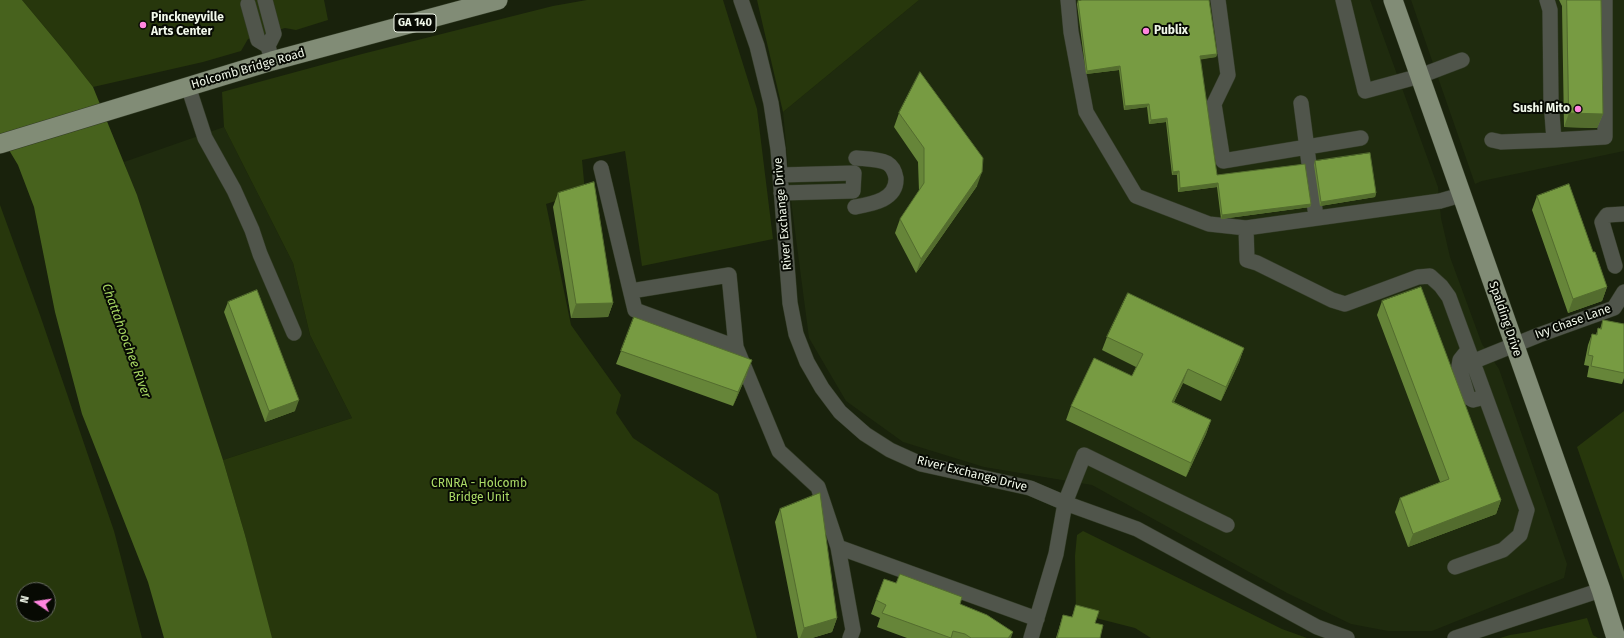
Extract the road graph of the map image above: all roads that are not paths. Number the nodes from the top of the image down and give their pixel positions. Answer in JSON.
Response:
{"nodes":[{"id":1,"x":265,"y":0,"type":"edge"},
{"id":2,"x":498,"y":0,"type":"edge"},
{"id":3,"x":741,"y":0,"type":"edge"},
{"id":4,"x":1068,"y":0,"type":"edge"},
{"id":5,"x":1218,"y":0,"type":"edge"},
{"id":6,"x":1343,"y":0,"type":"edge"},
{"id":7,"x":1393,"y":0,"type":"edge"},
{"id":8,"x":1547,"y":0,"type":"edge"},
{"id":9,"x":1605,"y":0,"type":"edge"},
{"id":10,"x":248,"y":4,"type":"dead end"},
{"id":11,"x":270,"y":53,"type":"junction"},
{"id":12,"x":1462,"y":60,"type":"dead end"},
{"id":13,"x":1420,"y":76,"type":"junction"},
{"id":14,"x":188,"y":86,"type":"junction"},
{"id":15,"x":1301,"y":103,"type":"dead end"},
{"id":16,"x":1362,"y":138,"type":"dead end"},
{"id":17,"x":1492,"y":140,"type":"dead end"},
{"id":18,"x":1554,"y":140,"type":"junction"},
{"id":19,"x":0,"y":144,"type":"edge"},
{"id":20,"x":1306,"y":147,"type":"junction"},
{"id":21,"x":856,"y":158,"type":"dead end"},
{"id":22,"x":601,"y":168,"type":"dead end"},
{"id":23,"x":780,"y":175,"type":"junction"},
{"id":24,"x":782,"y":193,"type":"junction"},
{"id":25,"x":1461,"y":195,"type":"junction"},
{"id":26,"x":855,"y":207,"type":"dead end"},
{"id":27,"x":1624,"y":214,"type":"edge"},
{"id":28,"x":1316,"y":217,"type":"junction"},
{"id":29,"x":1246,"y":228,"type":"junction"},
{"id":30,"x":1615,"y":266,"type":"dead end"},
{"id":31,"x":630,"y":291,"type":"junction"},
{"id":32,"x":1624,"y":292,"type":"edge"},
{"id":33,"x":294,"y":333,"type":"dead end"},
{"id":34,"x":1514,"y":345,"type":"junction"},
{"id":35,"x":736,"y":347,"type":"junction"},
{"id":36,"x":1470,"y":356,"type":"junction"},
{"id":37,"x":1065,"y":503,"type":"junction"},
{"id":38,"x":1227,"y":525,"type":"dead end"},
{"id":39,"x":838,"y":547,"type":"junction"},
{"id":40,"x":1455,"y":567,"type":"dead end"},
{"id":41,"x":1601,"y":590,"type":"junction"},
{"id":42,"x":1037,"y":619,"type":"junction"},
{"id":43,"x":850,"y":638,"type":"edge"},
{"id":44,"x":1031,"y":638,"type":"edge"},
{"id":45,"x":1347,"y":638,"type":"edge"},
{"id":46,"x":1455,"y":638,"type":"edge"},
{"id":47,"x":1616,"y":638,"type":"edge"}],
"edges":[{"from":1,"to":11,"type":"street"},
{"from":2,"to":11,"type":"main road","name":"Holcomb Bridge Road","number":"GA 140"},
{"from":3,"to":23,"type":"street","name":"River Exchange Drive"},
{"from":4,"to":29,"type":"street"},
{"from":5,"to":20,"type":"street"},
{"from":6,"to":13,"type":"street"},
{"from":7,"to":13,"type":"main road","name":"Spalding Drive"},
{"from":8,"to":18,"type":"street"},
{"from":9,"to":18,"type":"street"},
{"from":10,"to":11,"type":"street"},
{"from":11,"to":14,"type":"main road","name":"Holcomb Bridge Road","number":"GA 140"},
{"from":12,"to":13,"type":"street"},
{"from":13,"to":25,"type":"main road","name":"Spalding Drive"},
{"from":14,"to":19,"type":"main road","name":"Holcomb Bridge Road","number":"GA 140"},
{"from":14,"to":33,"type":"street"},
{"from":15,"to":20,"type":"street"},
{"from":16,"to":20,"type":"street"},
{"from":17,"to":18,"type":"street"},
{"from":20,"to":28,"type":"street"},
{"from":21,"to":26,"type":"street"},
{"from":22,"to":31,"type":"street"},
{"from":23,"to":24,"type":"street","name":"River Exchange Drive"},
{"from":23,"to":24,"type":"street"},
{"from":24,"to":37,"type":"street","name":"River Exchange Drive"},
{"from":25,"to":28,"type":"street"},
{"from":25,"to":34,"type":"main road","name":"Spalding Drive"},
{"from":27,"to":30,"type":"street"},
{"from":28,"to":29,"type":"street"},
{"from":29,"to":36,"type":"street"},
{"from":31,"to":35,"type":"street"},
{"from":31,"to":35,"type":"street"},
{"from":32,"to":34,"type":"street","name":"Ivy Chase Lane"},
{"from":34,"to":36,"type":"street","name":"Ivy Chase Lane"},
{"from":34,"to":41,"type":"main road","name":"Spalding Drive"},
{"from":35,"to":39,"type":"street"},
{"from":36,"to":40,"type":"street"},
{"from":37,"to":38,"type":"street"},
{"from":37,"to":42,"type":"street"},
{"from":37,"to":45,"type":"street","name":"River Exchange Drive"},
{"from":39,"to":42,"type":"street"},
{"from":39,"to":43,"type":"street"},
{"from":41,"to":46,"type":"street"},
{"from":41,"to":47,"type":"main road","name":"Spalding Drive"},
{"from":42,"to":44,"type":"street"}]}
